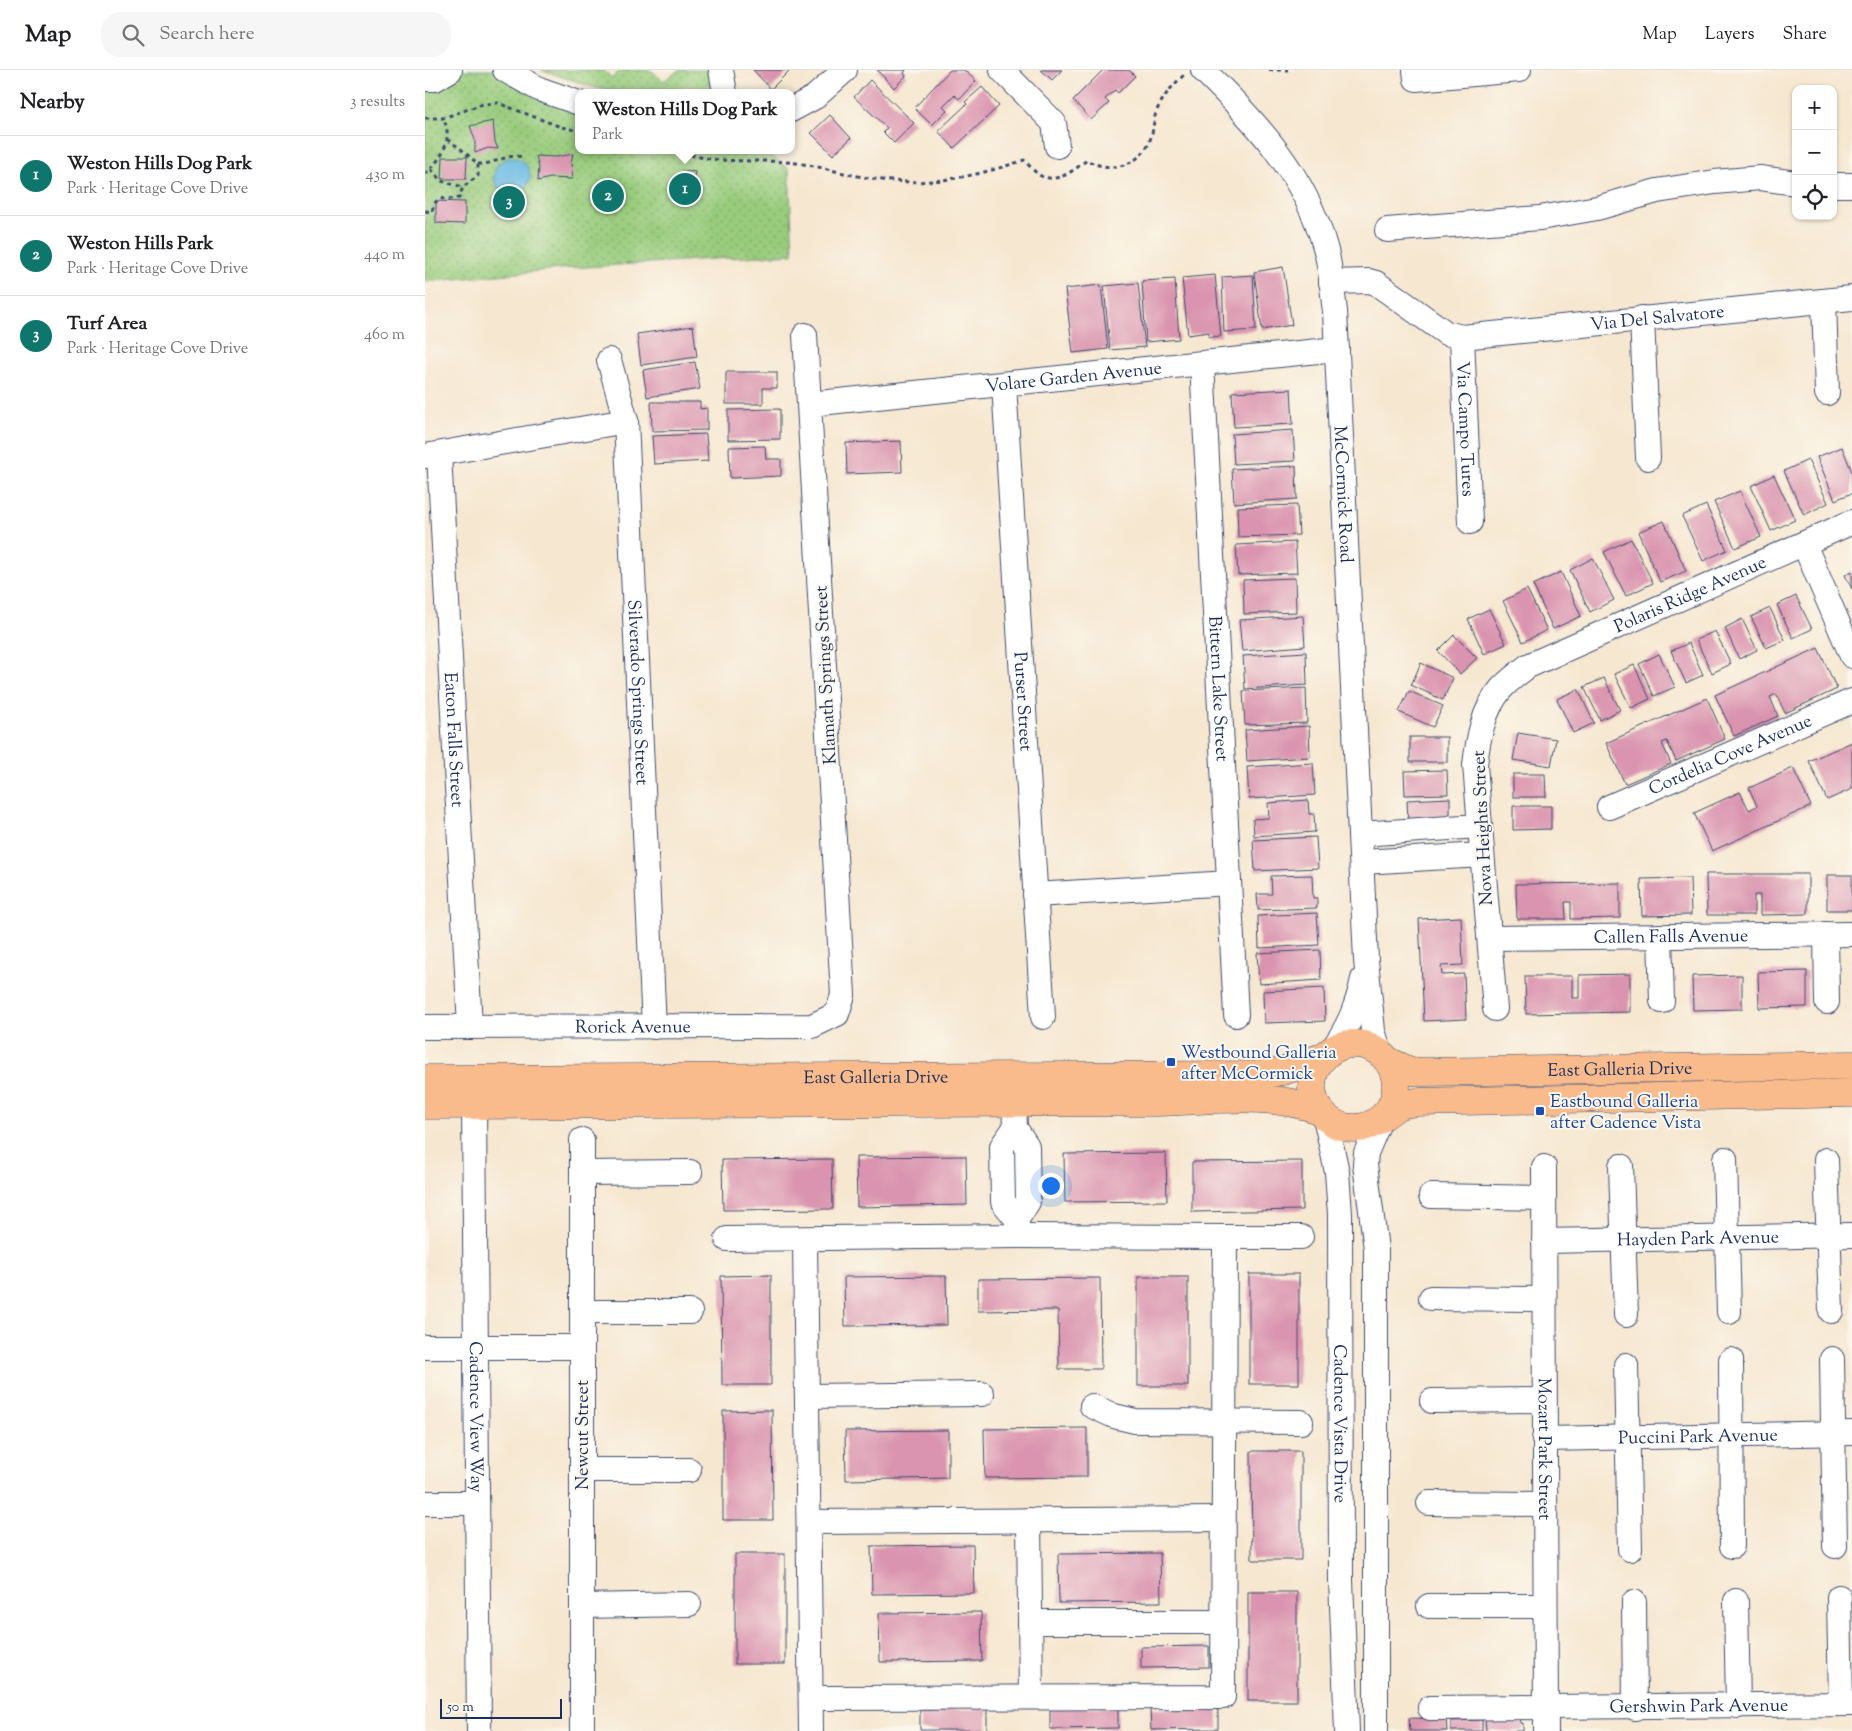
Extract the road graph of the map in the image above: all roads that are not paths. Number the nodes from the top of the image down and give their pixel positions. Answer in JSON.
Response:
{"nodes":[{"id":1,"x":450,"y":70,"type":"edge"},
{"id":2,"x":505,"y":70,"type":"edge"},
{"id":3,"x":721,"y":70,"type":"edge"},
{"id":4,"x":845,"y":70,"type":"edge"},
{"id":5,"x":1002,"y":70,"type":"edge"},
{"id":6,"x":1203,"y":70,"type":"edge"},
{"id":7,"x":1519,"y":70,"type":"edge"},
{"id":8,"x":1415,"y":75,"type":"edge"},
{"id":9,"x":425,"y":79,"type":"edge"},
{"id":10,"x":724,"y":89,"type":"edge"},
{"id":11,"x":575,"y":102,"type":"edge"},
{"id":12,"x":795,"y":108,"type":"edge"},
{"id":13,"x":1057,"y":146,"type":"dead end"},
{"id":14,"x":1792,"y":182,"type":"edge"},
{"id":15,"x":1852,"y":185,"type":"edge"},
{"id":16,"x":1837,"y":186,"type":"edge"},
{"id":17,"x":1387,"y":230,"type":"dead end"},
{"id":18,"x":1331,"y":282,"type":"junction"},
{"id":19,"x":1852,"y":298,"type":"edge"},
{"id":20,"x":1824,"y":301,"type":"junction"},
{"id":21,"x":1642,"y":318,"type":"junction"},
{"id":22,"x":805,"y":335,"type":"dead end"},
{"id":23,"x":1462,"y":336,"type":"junction"},
{"id":24,"x":1337,"y":349,"type":"junction"},
{"id":25,"x":609,"y":360,"type":"dead end"},
{"id":26,"x":1202,"y":363,"type":"junction"},
{"id":27,"x":1004,"y":384,"type":"junction"},
{"id":28,"x":1827,"y":393,"type":"dead end"},
{"id":29,"x":810,"y":404,"type":"junction"},
{"id":30,"x":625,"y":421,"type":"junction"},
{"id":31,"x":432,"y":455,"type":"edge"},
{"id":32,"x":1648,"y":458,"type":"dead end"},
{"id":33,"x":1470,"y":522,"type":"dead end"},
{"id":34,"x":1852,"y":522,"type":"edge"},
{"id":35,"x":1804,"y":544,"type":"junction"},
{"id":36,"x":1852,"y":656,"type":"edge"},
{"id":37,"x":1528,"y":666,"type":"joint"},
{"id":38,"x":1852,"y":701,"type":"edge"},
{"id":39,"x":1609,"y":807,"type":"dead end"},
{"id":40,"x":1479,"y":826,"type":"junction"},
{"id":41,"x":1430,"y":830,"type":"junction"},
{"id":42,"x":1360,"y":834,"type":"junction"},
{"id":43,"x":1482,"y":854,"type":"junction"},
{"id":44,"x":1432,"y":858,"type":"junction"},
{"id":45,"x":1362,"y":862,"type":"junction"},
{"id":46,"x":1229,"y":883,"type":"junction"},
{"id":47,"x":1035,"y":895,"type":"junction"},
{"id":48,"x":1826,"y":934,"type":"junction"},
{"id":49,"x":1852,"y":934,"type":"edge"},
{"id":50,"x":1660,"y":936,"type":"junction"},
{"id":51,"x":1490,"y":938,"type":"junction"},
{"id":52,"x":1367,"y":960,"type":"junction"},
{"id":53,"x":1662,"y":1001,"type":"dead end"},
{"id":54,"x":1827,"y":1002,"type":"dead end"},
{"id":55,"x":1495,"y":1009,"type":"dead end"},
{"id":56,"x":837,"y":1014,"type":"joint"},
{"id":57,"x":1236,"y":1015,"type":"dead end"},
{"id":58,"x":1043,"y":1017,"type":"dead end"},
{"id":59,"x":425,"y":1027,"type":"edge"},
{"id":60,"x":470,"y":1027,"type":"junction"},
{"id":61,"x":654,"y":1027,"type":"junction"},
{"id":62,"x":1327,"y":1054,"type":"junction"},
{"id":63,"x":1384,"y":1057,"type":"junction"},
{"id":64,"x":1852,"y":1065,"type":"edge"},
{"id":65,"x":425,"y":1079,"type":"edge"},
{"id":66,"x":1852,"y":1093,"type":"edge"},
{"id":67,"x":473,"y":1105,"type":"junction"},
{"id":68,"x":425,"y":1106,"type":"edge"},
{"id":69,"x":1322,"y":1113,"type":"junction"},
{"id":70,"x":1015,"y":1115,"type":"junction"},
{"id":71,"x":1383,"y":1117,"type":"junction"},
{"id":72,"x":582,"y":1140,"type":"dead end"},
{"id":73,"x":1725,"y":1159,"type":"dead end"},
{"id":74,"x":1826,"y":1160,"type":"dead end"},
{"id":75,"x":1621,"y":1166,"type":"dead end"},
{"id":76,"x":1544,"y":1168,"type":"dead end"},
{"id":77,"x":689,"y":1172,"type":"dead end"},
{"id":78,"x":582,"y":1173,"type":"junction"},
{"id":79,"x":1431,"y":1196,"type":"dead end"},
{"id":80,"x":1544,"y":1198,"type":"junction"},
{"id":81,"x":1017,"y":1228,"type":"junction"},
{"id":82,"x":1841,"y":1235,"type":"edge"},
{"id":83,"x":1225,"y":1237,"type":"junction"},
{"id":84,"x":1301,"y":1237,"type":"dead end"},
{"id":85,"x":1727,"y":1237,"type":"junction"},
{"id":86,"x":727,"y":1239,"type":"dead end"},
{"id":87,"x":805,"y":1239,"type":"junction"},
{"id":88,"x":1624,"y":1239,"type":"junction"},
{"id":89,"x":1544,"y":1241,"type":"junction"},
{"id":90,"x":1431,"y":1298,"type":"dead end"},
{"id":91,"x":1544,"y":1299,"type":"junction"},
{"id":92,"x":1831,"y":1310,"type":"dead end"},
{"id":93,"x":582,"y":1312,"type":"junction"},
{"id":94,"x":689,"y":1312,"type":"dead end"},
{"id":95,"x":1729,"y":1312,"type":"dead end"},
{"id":96,"x":1626,"y":1315,"type":"dead end"},
{"id":97,"x":425,"y":1347,"type":"edge"},
{"id":98,"x":476,"y":1347,"type":"junction"},
{"id":99,"x":582,"y":1347,"type":"junction"},
{"id":100,"x":1832,"y":1359,"type":"dead end"},
{"id":101,"x":1731,"y":1360,"type":"dead end"},
{"id":102,"x":1626,"y":1365,"type":"dead end"},
{"id":103,"x":983,"y":1394,"type":"dead end"},
{"id":104,"x":808,"y":1396,"type":"junction"},
{"id":105,"x":1543,"y":1400,"type":"junction"},
{"id":106,"x":1432,"y":1401,"type":"dead end"},
{"id":107,"x":1092,"y":1406,"type":"dead end"},
{"id":108,"x":1223,"y":1422,"type":"junction"},
{"id":109,"x":1301,"y":1422,"type":"dead end"},
{"id":110,"x":1843,"y":1434,"type":"edge"},
{"id":111,"x":1732,"y":1436,"type":"junction"},
{"id":112,"x":1627,"y":1438,"type":"junction"},
{"id":113,"x":1543,"y":1439,"type":"junction"},
{"id":114,"x":582,"y":1470,"type":"junction"},
{"id":115,"x":689,"y":1470,"type":"dead end"},
{"id":116,"x":425,"y":1503,"type":"edge"},
{"id":117,"x":477,"y":1503,"type":"junction"},
{"id":118,"x":1429,"y":1503,"type":"dead end"},
{"id":119,"x":1544,"y":1504,"type":"junction"},
{"id":120,"x":1222,"y":1519,"type":"junction"},
{"id":121,"x":1029,"y":1520,"type":"junction"},
{"id":122,"x":809,"y":1522,"type":"junction"},
{"id":123,"x":1732,"y":1546,"type":"dead end"},
{"id":124,"x":1835,"y":1546,"type":"dead end"},
{"id":125,"x":1629,"y":1549,"type":"dead end"},
{"id":126,"x":1839,"y":1597,"type":"dead end"},
{"id":127,"x":1736,"y":1601,"type":"dead end"},
{"id":128,"x":1633,"y":1602,"type":"dead end"},
{"id":129,"x":689,"y":1604,"type":"dead end"},
{"id":130,"x":582,"y":1606,"type":"junction"},
{"id":131,"x":1429,"y":1606,"type":"dead end"},
{"id":132,"x":1545,"y":1606,"type":"junction"},
{"id":133,"x":1030,"y":1622,"type":"junction"},
{"id":134,"x":1223,"y":1622,"type":"junction"},
{"id":135,"x":1031,"y":1697,"type":"junction"},
{"id":136,"x":811,"y":1698,"type":"junction"},
{"id":137,"x":1847,"y":1704,"type":"edge"},
{"id":138,"x":1737,"y":1706,"type":"junction"},
{"id":139,"x":1430,"y":1708,"type":"dead end"},
{"id":140,"x":1635,"y":1708,"type":"junction"},
{"id":141,"x":1546,"y":1720,"type":"edge"},
{"id":142,"x":479,"y":1731,"type":"edge"},
{"id":143,"x":582,"y":1731,"type":"edge"},
{"id":144,"x":811,"y":1731,"type":"edge"},
{"id":145,"x":1347,"y":1731,"type":"edge"},
{"id":146,"x":1376,"y":1731,"type":"edge"}],
"edges":[{"from":1,"to":9,"type":"street"},
{"from":2,"to":11,"type":"street"},
{"from":3,"to":10,"type":"street"},
{"from":4,"to":12,"type":"street"},
{"from":5,"to":13,"type":"street"},
{"from":6,"to":18,"type":"street","name":"McCormick Road"},
{"from":7,"to":8,"type":"street"},
{"from":14,"to":17,"type":"street"},
{"from":15,"to":16,"type":"street"},
{"from":18,"to":23,"type":"street"},
{"from":18,"to":24,"type":"street","name":"McCormick Road"},
{"from":19,"to":20,"type":"street","name":"Via Del Salvatore"},
{"from":20,"to":21,"type":"street","name":"Via Del Salvatore"},
{"from":20,"to":28,"type":"street"},
{"from":21,"to":23,"type":"street","name":"Via Del Salvatore"},
{"from":21,"to":32,"type":"street"},
{"from":22,"to":29,"type":"street","name":"Klamath Springs Street"},
{"from":23,"to":33,"type":"street","name":"Via Campo Tures"},
{"from":24,"to":26,"type":"street","name":"Volare Garden Avenue"},
{"from":24,"to":42,"type":"street","name":"McCormick Road"},
{"from":25,"to":30,"type":"street","name":"Silverado Springs Street"},
{"from":26,"to":27,"type":"street","name":"Volare Garden Avenue"},
{"from":26,"to":46,"type":"street","name":"Bittern Lake Street"},
{"from":27,"to":29,"type":"street","name":"Volare Garden Avenue"},
{"from":27,"to":47,"type":"street","name":"Purser Street"},
{"from":29,"to":56,"type":"street","name":"Klamath Springs Street"},
{"from":30,"to":31,"type":"street"},
{"from":30,"to":61,"type":"street","name":"Silverado Springs Street"},
{"from":31,"to":60,"type":"street","name":"Eaton Falls Street"},
{"from":34,"to":35,"type":"street","name":"Polaris Ridge Avenue"},
{"from":35,"to":36,"type":"street"},
{"from":35,"to":37,"type":"street","name":"Polaris Ridge Avenue"},
{"from":37,"to":40,"type":"street","name":"Nova Heights Street"},
{"from":38,"to":39,"type":"street","name":"Cordelia Cove Avenue"},
{"from":40,"to":41,"type":"street"},
{"from":40,"to":43,"type":"street","name":"Nova Heights Street"},
{"from":41,"to":42,"type":"street"},
{"from":41,"to":44,"type":"street"},
{"from":42,"to":45,"type":"street","name":"McCormick Road"},
{"from":43,"to":44,"type":"street"},
{"from":43,"to":51,"type":"street","name":"Nova Heights Street"},
{"from":44,"to":45,"type":"street"},
{"from":45,"to":52,"type":"street","name":"McCormick Road"},
{"from":46,"to":47,"type":"street"},
{"from":46,"to":57,"type":"street","name":"Bittern Lake Street"},
{"from":47,"to":58,"type":"street","name":"Purser Street"},
{"from":48,"to":49,"type":"street","name":"Callen Falls Avenue"},
{"from":48,"to":50,"type":"street","name":"Callen Falls Avenue"},
{"from":48,"to":54,"type":"street"},
{"from":50,"to":51,"type":"street","name":"Callen Falls Avenue"},
{"from":50,"to":53,"type":"street"},
{"from":51,"to":55,"type":"street","name":"Nova Heights Street"},
{"from":52,"to":62,"type":"street","name":"McCormick Road"},
{"from":52,"to":63,"type":"street","name":"McCormick Road"},
{"from":56,"to":61,"type":"street","name":"Rorick Avenue"},
{"from":59,"to":60,"type":"street","name":"Rorick Avenue"},
{"from":60,"to":61,"type":"street","name":"Rorick Avenue"},
{"from":62,"to":63,"type":"main road"},
{"from":62,"to":65,"type":"main road","name":"East Galleria Drive"},
{"from":62,"to":69,"type":"main road"},
{"from":63,"to":64,"type":"main road","name":"East Galleria Drive"},
{"from":63,"to":71,"type":"main road"},
{"from":66,"to":71,"type":"main road","name":"East Galleria Drive"},
{"from":67,"to":68,"type":"main road","name":"East Galleria Drive"},
{"from":67,"to":70,"type":"main road","name":"East Galleria Drive"},
{"from":67,"to":98,"type":"street","name":"Cadence View Way"},
{"from":69,"to":70,"type":"main road","name":"East Galleria Drive"},
{"from":69,"to":71,"type":"main road"},
{"from":69,"to":145,"type":"street","name":"Cadence Vista Drive"},
{"from":70,"to":81,"type":"street"},
{"from":71,"to":146,"type":"street","name":"Cadence Vista Drive"},
{"from":72,"to":78,"type":"street","name":"Newcut Street"},
{"from":73,"to":85,"type":"street"},
{"from":74,"to":82,"type":"street"},
{"from":75,"to":88,"type":"street"},
{"from":76,"to":80,"type":"street","name":"Mozart Park Street"},
{"from":77,"to":78,"type":"street"},
{"from":78,"to":93,"type":"street","name":"Newcut Street"},
{"from":79,"to":80,"type":"street"},
{"from":80,"to":89,"type":"street","name":"Mozart Park Street"},
{"from":81,"to":83,"type":"street"},
{"from":81,"to":87,"type":"street"},
{"from":82,"to":85,"type":"street","name":"Hayden Park Avenue"},
{"from":82,"to":92,"type":"street"},
{"from":83,"to":84,"type":"street"},
{"from":83,"to":108,"type":"street"},
{"from":85,"to":88,"type":"street","name":"Hayden Park Avenue"},
{"from":85,"to":95,"type":"street"},
{"from":86,"to":87,"type":"street"},
{"from":87,"to":104,"type":"street"},
{"from":88,"to":89,"type":"street","name":"Hayden Park Avenue"},
{"from":88,"to":96,"type":"street"},
{"from":89,"to":91,"type":"street","name":"Mozart Park Street"},
{"from":90,"to":91,"type":"street"},
{"from":91,"to":105,"type":"street","name":"Mozart Park Street"},
{"from":93,"to":94,"type":"street"},
{"from":93,"to":99,"type":"street","name":"Newcut Street"},
{"from":97,"to":98,"type":"street"},
{"from":98,"to":99,"type":"street"},
{"from":98,"to":117,"type":"street","name":"Cadence View Way"},
{"from":99,"to":114,"type":"street","name":"Newcut Street"},
{"from":100,"to":110,"type":"street"},
{"from":101,"to":111,"type":"street"},
{"from":102,"to":112,"type":"street"},
{"from":103,"to":104,"type":"street"},
{"from":104,"to":122,"type":"street"},
{"from":105,"to":106,"type":"street"},
{"from":105,"to":113,"type":"street","name":"Mozart Park Street"},
{"from":107,"to":108,"type":"street"},
{"from":108,"to":109,"type":"street"},
{"from":108,"to":120,"type":"street"},
{"from":110,"to":111,"type":"street","name":"Puccini Park Avenue"},
{"from":110,"to":124,"type":"street"},
{"from":111,"to":112,"type":"street","name":"Puccini Park Avenue"},
{"from":111,"to":123,"type":"street"},
{"from":112,"to":113,"type":"street","name":"Puccini Park Avenue"},
{"from":112,"to":125,"type":"street"},
{"from":113,"to":119,"type":"street","name":"Mozart Park Street"},
{"from":114,"to":115,"type":"street"},
{"from":114,"to":130,"type":"street","name":"Newcut Street"},
{"from":116,"to":117,"type":"street"},
{"from":117,"to":142,"type":"street","name":"Cadence View Way"},
{"from":118,"to":119,"type":"street"},
{"from":119,"to":132,"type":"street","name":"Mozart Park Street"},
{"from":120,"to":121,"type":"street"},
{"from":120,"to":134,"type":"street"},
{"from":121,"to":122,"type":"street"},
{"from":121,"to":133,"type":"street"},
{"from":122,"to":136,"type":"street"},
{"from":126,"to":137,"type":"street"},
{"from":127,"to":138,"type":"street"},
{"from":128,"to":140,"type":"street"},
{"from":129,"to":130,"type":"street"},
{"from":130,"to":143,"type":"street","name":"Newcut Street"},
{"from":131,"to":132,"type":"street"},
{"from":132,"to":141,"type":"street","name":"Mozart Park Street"},
{"from":133,"to":134,"type":"street"},
{"from":133,"to":135,"type":"street"},
{"from":134,"to":135,"type":"street"},
{"from":135,"to":136,"type":"street"},
{"from":136,"to":144,"type":"street"},
{"from":137,"to":138,"type":"street","name":"Gershwin Park Avenue"},
{"from":138,"to":140,"type":"street","name":"Gershwin Park Avenue"},
{"from":139,"to":141,"type":"street","name":"Gershwin Park Avenue"},
{"from":140,"to":141,"type":"street","name":"Gershwin Park Avenue"}]}
